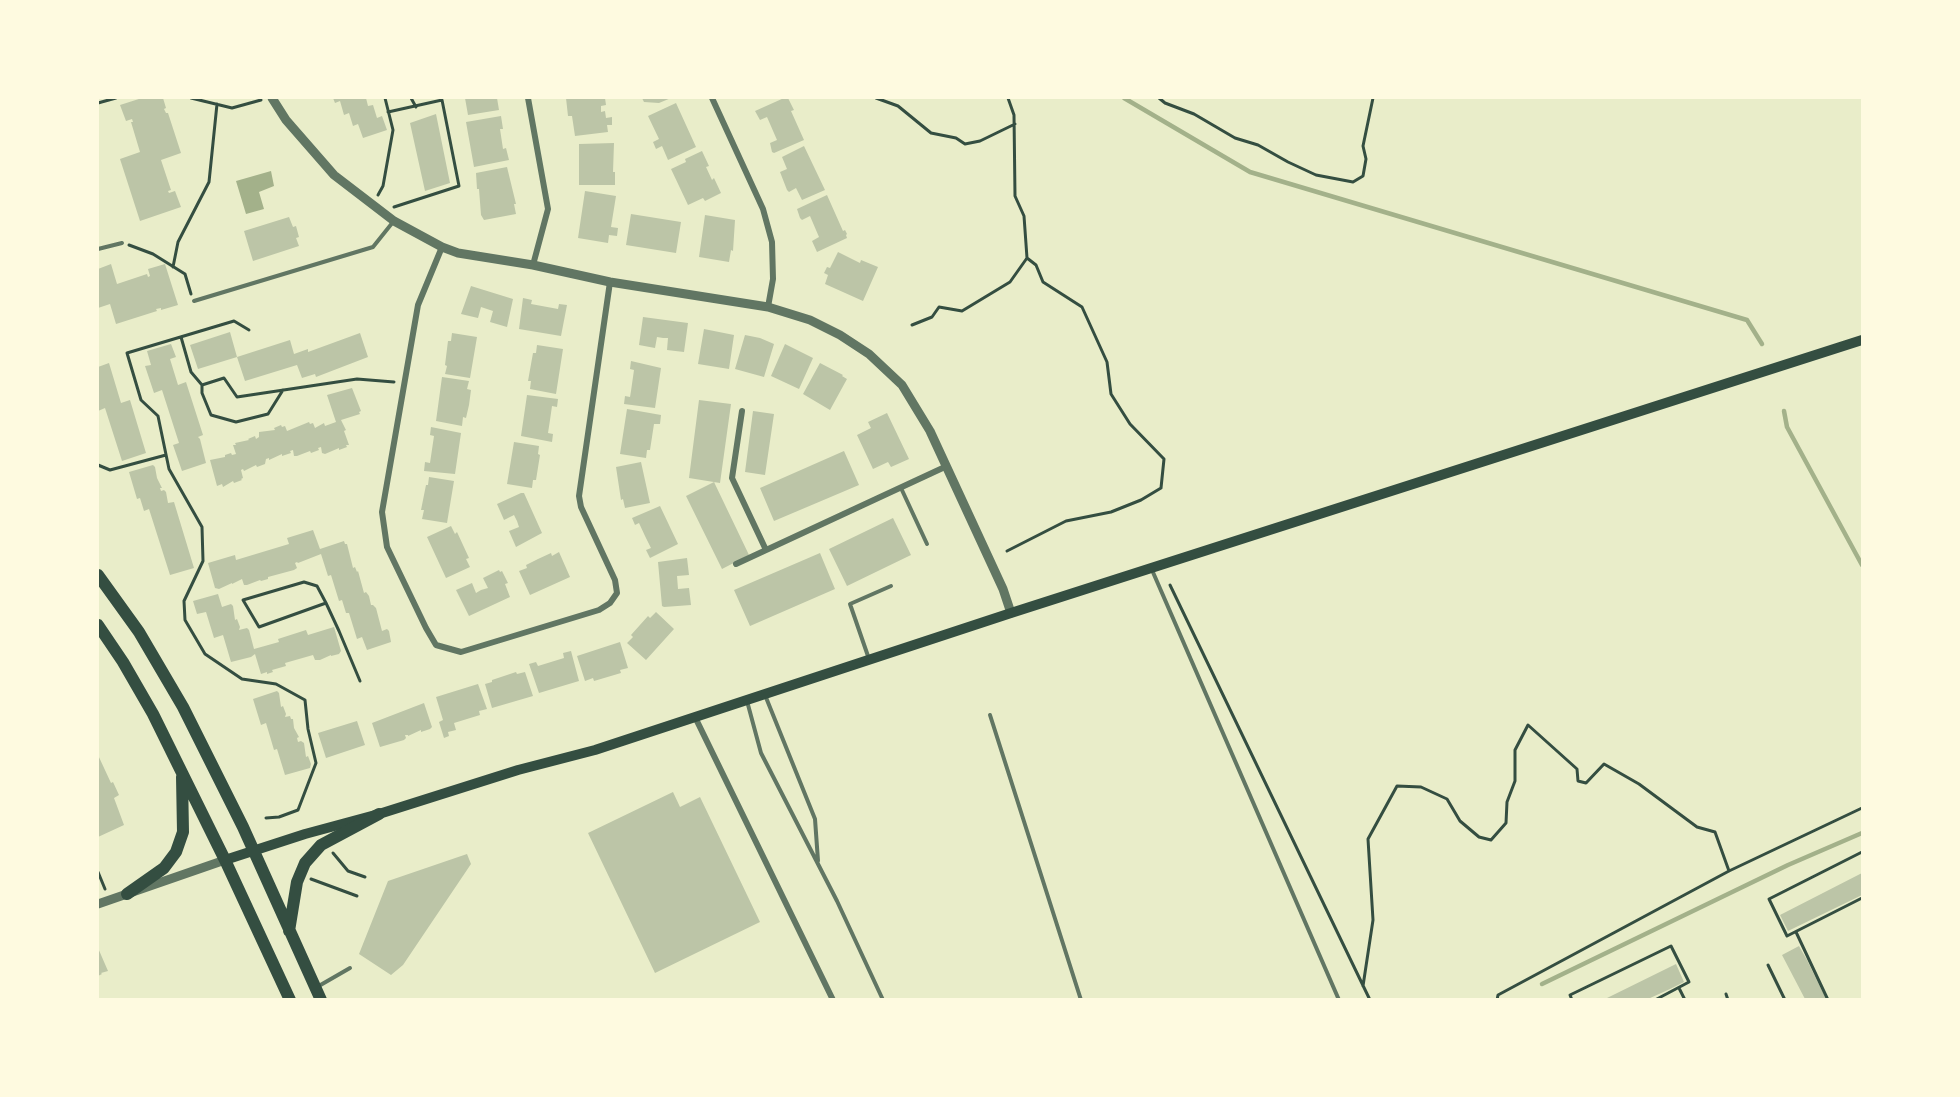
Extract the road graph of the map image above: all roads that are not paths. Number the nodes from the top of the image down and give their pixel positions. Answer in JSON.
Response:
{"nodes":[{"id":1,"x":272,"y":98,"type":"edge"},
{"id":2,"x":528,"y":98,"type":"edge"},
{"id":3,"x":712,"y":98,"type":"edge"},
{"id":4,"x":394,"y":221,"type":"junction"},
{"id":5,"x":122,"y":243,"type":"road end"},
{"id":6,"x":442,"y":247,"type":"junction"},
{"id":7,"x":98,"y":249,"type":"edge"},
{"id":8,"x":533,"y":265,"type":"junction"},
{"id":9,"x":610,"y":282,"type":"junction"},
{"id":10,"x":194,"y":301,"type":"road end"},
{"id":11,"x":768,"y":306,"type":"junction"},
{"id":12,"x":1863,"y":340,"type":"edge"},
{"id":13,"x":742,"y":411,"type":"dead end"},
{"id":14,"x":947,"y":466,"type":"junction"},
{"id":15,"x":901,"y":488,"type":"junction"},
{"id":16,"x":927,"y":544,"type":"dead end"},
{"id":17,"x":766,"y":550,"type":"junction"},
{"id":18,"x":736,"y":564,"type":"dead end"},
{"id":19,"x":1152,"y":569,"type":"junction"},
{"id":20,"x":98,"y":574,"type":"edge"},
{"id":21,"x":891,"y":586,"type":"dead end"},
{"id":22,"x":1011,"y":613,"type":"junction"},
{"id":23,"x":98,"y":626,"type":"edge"},
{"id":24,"x":869,"y":660,"type":"junction"},
{"id":25,"x":764,"y":694,"type":"junction"},
{"id":26,"x":747,"y":700,"type":"junction"},
{"id":27,"x":990,"y":715,"type":"dead end"},
{"id":28,"x":695,"y":717,"type":"junction"},
{"id":29,"x":181,"y":770,"type":"junction"},
{"id":30,"x":379,"y":814,"type":"junction"},
{"id":31,"x":253,"y":851,"type":"junction"},
{"id":32,"x":225,"y":860,"type":"junction"},
{"id":33,"x":819,"y":864,"type":"junction"},
{"id":34,"x":127,"y":894,"type":"junction"},
{"id":35,"x":98,"y":904,"type":"edge"},
{"id":36,"x":289,"y":932,"type":"junction"},
{"id":37,"x":350,"y":968,"type":"dead end"},
{"id":38,"x":319,"y":994,"type":"edge"},
{"id":39,"x":290,"y":999,"type":"edge"},
{"id":40,"x":832,"y":999,"type":"edge"},
{"id":41,"x":883,"y":999,"type":"edge"},
{"id":42,"x":1081,"y":999,"type":"edge"},
{"id":43,"x":1339,"y":999,"type":"edge"}],
"edges":[{"from":1,"to":4,"type":"street"},
{"from":2,"to":8,"type":"street"},
{"from":3,"to":11,"type":"street"},
{"from":4,"to":6,"type":"street"},
{"from":4,"to":10,"type":"lane"},
{"from":5,"to":7,"type":"lane"},
{"from":6,"to":8,"type":"street"},
{"from":6,"to":9,"type":"street"},
{"from":8,"to":9,"type":"street"},
{"from":9,"to":11,"type":"street"},
{"from":11,"to":14,"type":"street"},
{"from":12,"to":19,"type":"main road"},
{"from":13,"to":17,"type":"street"},
{"from":14,"to":15,"type":"street"},
{"from":14,"to":22,"type":"street"},
{"from":15,"to":16,"type":"lane"},
{"from":15,"to":17,"type":"street"},
{"from":17,"to":18,"type":"street"},
{"from":19,"to":22,"type":"main road"},
{"from":19,"to":43,"type":"lane"},
{"from":20,"to":31,"type":"main road"},
{"from":21,"to":24,"type":"lane"},
{"from":22,"to":24,"type":"main road"},
{"from":23,"to":29,"type":"main road"},
{"from":24,"to":25,"type":"main road"},
{"from":25,"to":26,"type":"main road"},
{"from":25,"to":33,"type":"lane"},
{"from":26,"to":28,"type":"main road"},
{"from":26,"to":33,"type":"lane"},
{"from":27,"to":42,"type":"lane"},
{"from":28,"to":30,"type":"main road"},
{"from":28,"to":40,"type":"street"},
{"from":29,"to":32,"type":"main road"},
{"from":29,"to":34,"type":"main road"},
{"from":30,"to":31,"type":"main road"},
{"from":30,"to":36,"type":"main road"},
{"from":31,"to":32,"type":"main road"},
{"from":31,"to":36,"type":"main road"},
{"from":32,"to":34,"type":"street"},
{"from":32,"to":39,"type":"main road"},
{"from":33,"to":41,"type":"lane"},
{"from":34,"to":35,"type":"street"},
{"from":36,"to":38,"type":"main road"},
{"from":37,"to":38,"type":"lane"}]}
